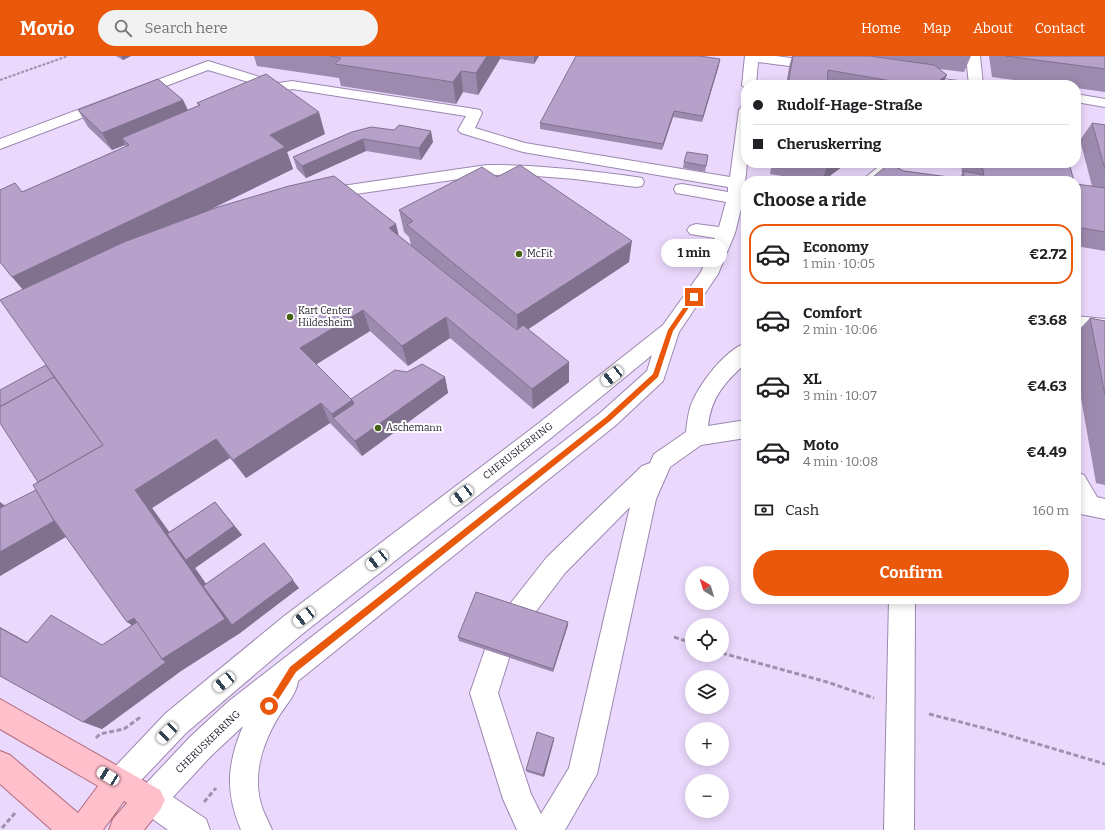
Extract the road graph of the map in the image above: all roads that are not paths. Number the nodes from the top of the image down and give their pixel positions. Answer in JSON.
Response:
{"nodes":[{"id":1,"x":752,"y":56,"type":"edge"},
{"id":2,"x":973,"y":56,"type":"edge"},
{"id":3,"x":836,"y":69,"type":"edge"},
{"id":4,"x":898,"y":77,"type":"edge"},
{"id":5,"x":750,"y":80,"type":"edge"},
{"id":6,"x":920,"y":80,"type":"edge"},
{"id":7,"x":975,"y":80,"type":"edge"},
{"id":8,"x":278,"y":87,"type":"junction"},
{"id":9,"x":1081,"y":99,"type":"edge"},
{"id":10,"x":241,"y":102,"type":"edge"},
{"id":11,"x":1105,"y":103,"type":"edge"},
{"id":12,"x":0,"y":144,"type":"edge"},
{"id":13,"x":741,"y":168,"type":"edge"},
{"id":14,"x":886,"y":168,"type":"edge"},
{"id":15,"x":876,"y":176,"type":"edge"},
{"id":16,"x":739,"y":194,"type":"edge"},
{"id":17,"x":309,"y":195,"type":"edge"},
{"id":18,"x":696,"y":230,"type":"dead end"},
{"id":19,"x":726,"y":233,"type":"junction"},
{"id":20,"x":1081,"y":324,"type":"edge"},
{"id":21,"x":1105,"y":326,"type":"edge"},
{"id":22,"x":670,"y":330,"type":"junction"},
{"id":23,"x":741,"y":355,"type":"edge"},
{"id":24,"x":741,"y":430,"type":"edge"},
{"id":25,"x":696,"y":437,"type":"junction"},
{"id":26,"x":662,"y":461,"type":"junction"},
{"id":27,"x":1081,"y":491,"type":"edge"},
{"id":28,"x":1090,"y":506,"type":"edge"},
{"id":29,"x":902,"y":604,"type":"edge"},
{"id":30,"x":293,"y":670,"type":"junction"},
{"id":31,"x":0,"y":712,"type":"edge"},
{"id":32,"x":0,"y":765,"type":"edge"},
{"id":33,"x":119,"y":783,"type":"junction"},
{"id":34,"x":150,"y":800,"type":"junction"},
{"id":35,"x":75,"y":830,"type":"edge"},
{"id":36,"x":84,"y":830,"type":"edge"},
{"id":37,"x":124,"y":830,"type":"edge"},
{"id":38,"x":195,"y":830,"type":"edge"},
{"id":39,"x":257,"y":830,"type":"edge"},
{"id":40,"x":533,"y":830,"type":"edge"},
{"id":41,"x":548,"y":830,"type":"edge"},
{"id":42,"x":899,"y":830,"type":"edge"}],
"edges":[{"from":1,"to":3,"type":"street"},
{"from":1,"to":5,"type":"street"},
{"from":2,"to":7,"type":"street"},
{"from":4,"to":6,"type":"street"},
{"from":8,"to":10,"type":"street"},
{"from":8,"to":12,"type":"street"},
{"from":8,"to":16,"type":"street"},
{"from":9,"to":11,"type":"street"},
{"from":13,"to":16,"type":"street","name":"CHERUSKERRING"},
{"from":14,"to":15,"type":"street"},
{"from":16,"to":17,"type":"street"},
{"from":16,"to":19,"type":"street","name":"CHERUSKERRING"},
{"from":18,"to":19,"type":"street"},
{"from":19,"to":22,"type":"street","name":"CHERUSKERRING"},
{"from":20,"to":21,"type":"street"},
{"from":22,"to":30,"type":"street","name":"CHERUSKERRING"},
{"from":22,"to":33,"type":"street","name":"CHERUSKERRING"},
{"from":23,"to":25,"type":"street"},
{"from":24,"to":25,"type":"street"},
{"from":25,"to":26,"type":"street"},
{"from":26,"to":40,"type":"street"},
{"from":26,"to":41,"type":"street"},
{"from":27,"to":28,"type":"street"},
{"from":29,"to":42,"type":"street"},
{"from":30,"to":34,"type":"street","name":"CHERUSKERRING"},
{"from":30,"to":39,"type":"street"},
{"from":31,"to":33,"type":"main road"},
{"from":32,"to":35,"type":"main road"},
{"from":33,"to":34,"type":"main road"},
{"from":33,"to":36,"type":"main road","name":"CHERUSKERRING"},
{"from":34,"to":37,"type":"main road","name":"CHERUSKERRING"},
{"from":34,"to":38,"type":"street"}]}
